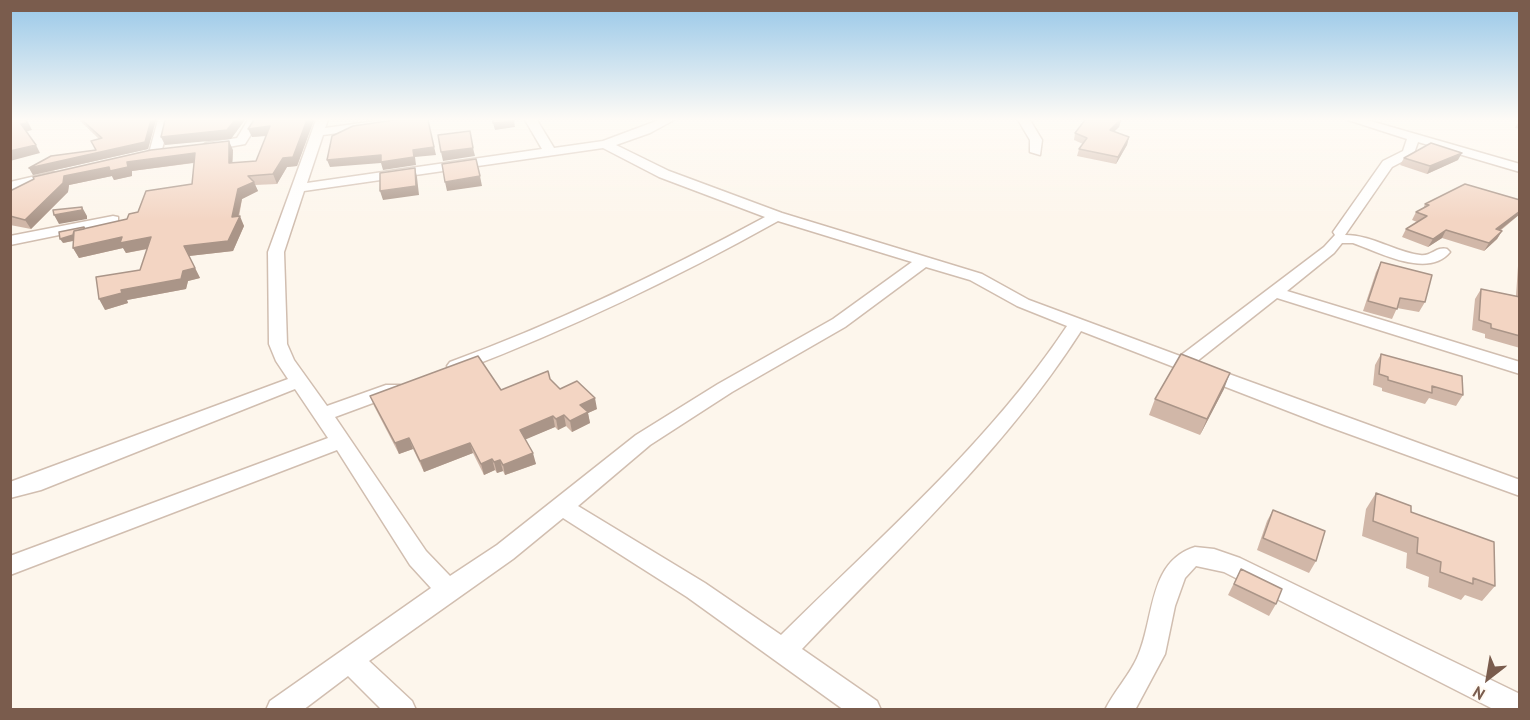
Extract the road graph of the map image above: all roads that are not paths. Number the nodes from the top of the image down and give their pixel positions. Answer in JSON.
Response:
{"nodes":[{"id":1,"x":310,"y":154,"type":"edge"},
{"id":2,"x":539,"y":154,"type":"edge"},
{"id":3,"x":624,"y":154,"type":"edge"},
{"id":4,"x":1408,"y":154,"type":"edge"},
{"id":5,"x":1472,"y":154,"type":"edge"},
{"id":6,"x":1520,"y":168,"type":"edge"},
{"id":7,"x":65,"y":173,"type":"edge"},
{"id":8,"x":10,"y":186,"type":"edge"},
{"id":9,"x":297,"y":188,"type":"junction"},
{"id":10,"x":777,"y":216,"type":"junction"},
{"id":11,"x":113,"y":220,"type":"edge"},
{"id":12,"x":1340,"y":232,"type":"dead end"},
{"id":13,"x":10,"y":241,"type":"edge"},
{"id":14,"x":1442,"y":252,"type":"dead end"},
{"id":15,"x":922,"y":262,"type":"junction"},
{"id":16,"x":1274,"y":292,"type":"junction"},
{"id":17,"x":1077,"y":324,"type":"junction"},
{"id":18,"x":1182,"y":364,"type":"junction"},
{"id":19,"x":1520,"y":368,"type":"edge"},
{"id":20,"x":436,"y":374,"type":"edge"},
{"id":21,"x":298,"y":381,"type":"junction"},
{"id":22,"x":404,"y":385,"type":"edge"},
{"id":23,"x":321,"y":415,"type":"junction"},
{"id":24,"x":341,"y":441,"type":"junction"},
{"id":25,"x":1520,"y":488,"type":"edge"},
{"id":26,"x":10,"y":490,"type":"edge"},
{"id":27,"x":562,"y":507,"type":"junction"},
{"id":28,"x":10,"y":566,"type":"edge"},
{"id":29,"x":448,"y":590,"type":"junction"},
{"id":30,"x":782,"y":652,"type":"junction"},
{"id":31,"x":349,"y":660,"type":"junction"},
{"id":32,"x":1520,"y":708,"type":"edge"},
{"id":33,"x":280,"y":710,"type":"edge"},
{"id":34,"x":402,"y":710,"type":"edge"},
{"id":35,"x":867,"y":710,"type":"edge"},
{"id":36,"x":1119,"y":710,"type":"edge"}],
"edges":[{"from":1,"to":9,"type":"street"},
{"from":2,"to":9,"type":"street"},
{"from":3,"to":10,"type":"street"},
{"from":4,"to":12,"type":"street"},
{"from":5,"to":6,"type":"street"},
{"from":7,"to":8,"type":"street"},
{"from":9,"to":21,"type":"street"},
{"from":10,"to":15,"type":"street"},
{"from":10,"to":20,"type":"street"},
{"from":11,"to":13,"type":"street"},
{"from":14,"to":16,"type":"street"},
{"from":15,"to":17,"type":"street"},
{"from":15,"to":27,"type":"street"},
{"from":16,"to":18,"type":"street"},
{"from":16,"to":19,"type":"street"},
{"from":17,"to":18,"type":"street"},
{"from":17,"to":30,"type":"street"},
{"from":18,"to":25,"type":"street"},
{"from":21,"to":23,"type":"street"},
{"from":21,"to":26,"type":"street"},
{"from":22,"to":23,"type":"street"},
{"from":23,"to":24,"type":"street"},
{"from":24,"to":28,"type":"street"},
{"from":24,"to":29,"type":"street"},
{"from":27,"to":29,"type":"street"},
{"from":27,"to":30,"type":"street"},
{"from":29,"to":31,"type":"street"},
{"from":30,"to":35,"type":"street"},
{"from":31,"to":33,"type":"street"},
{"from":31,"to":34,"type":"street"},
{"from":32,"to":36,"type":"street"}]}
